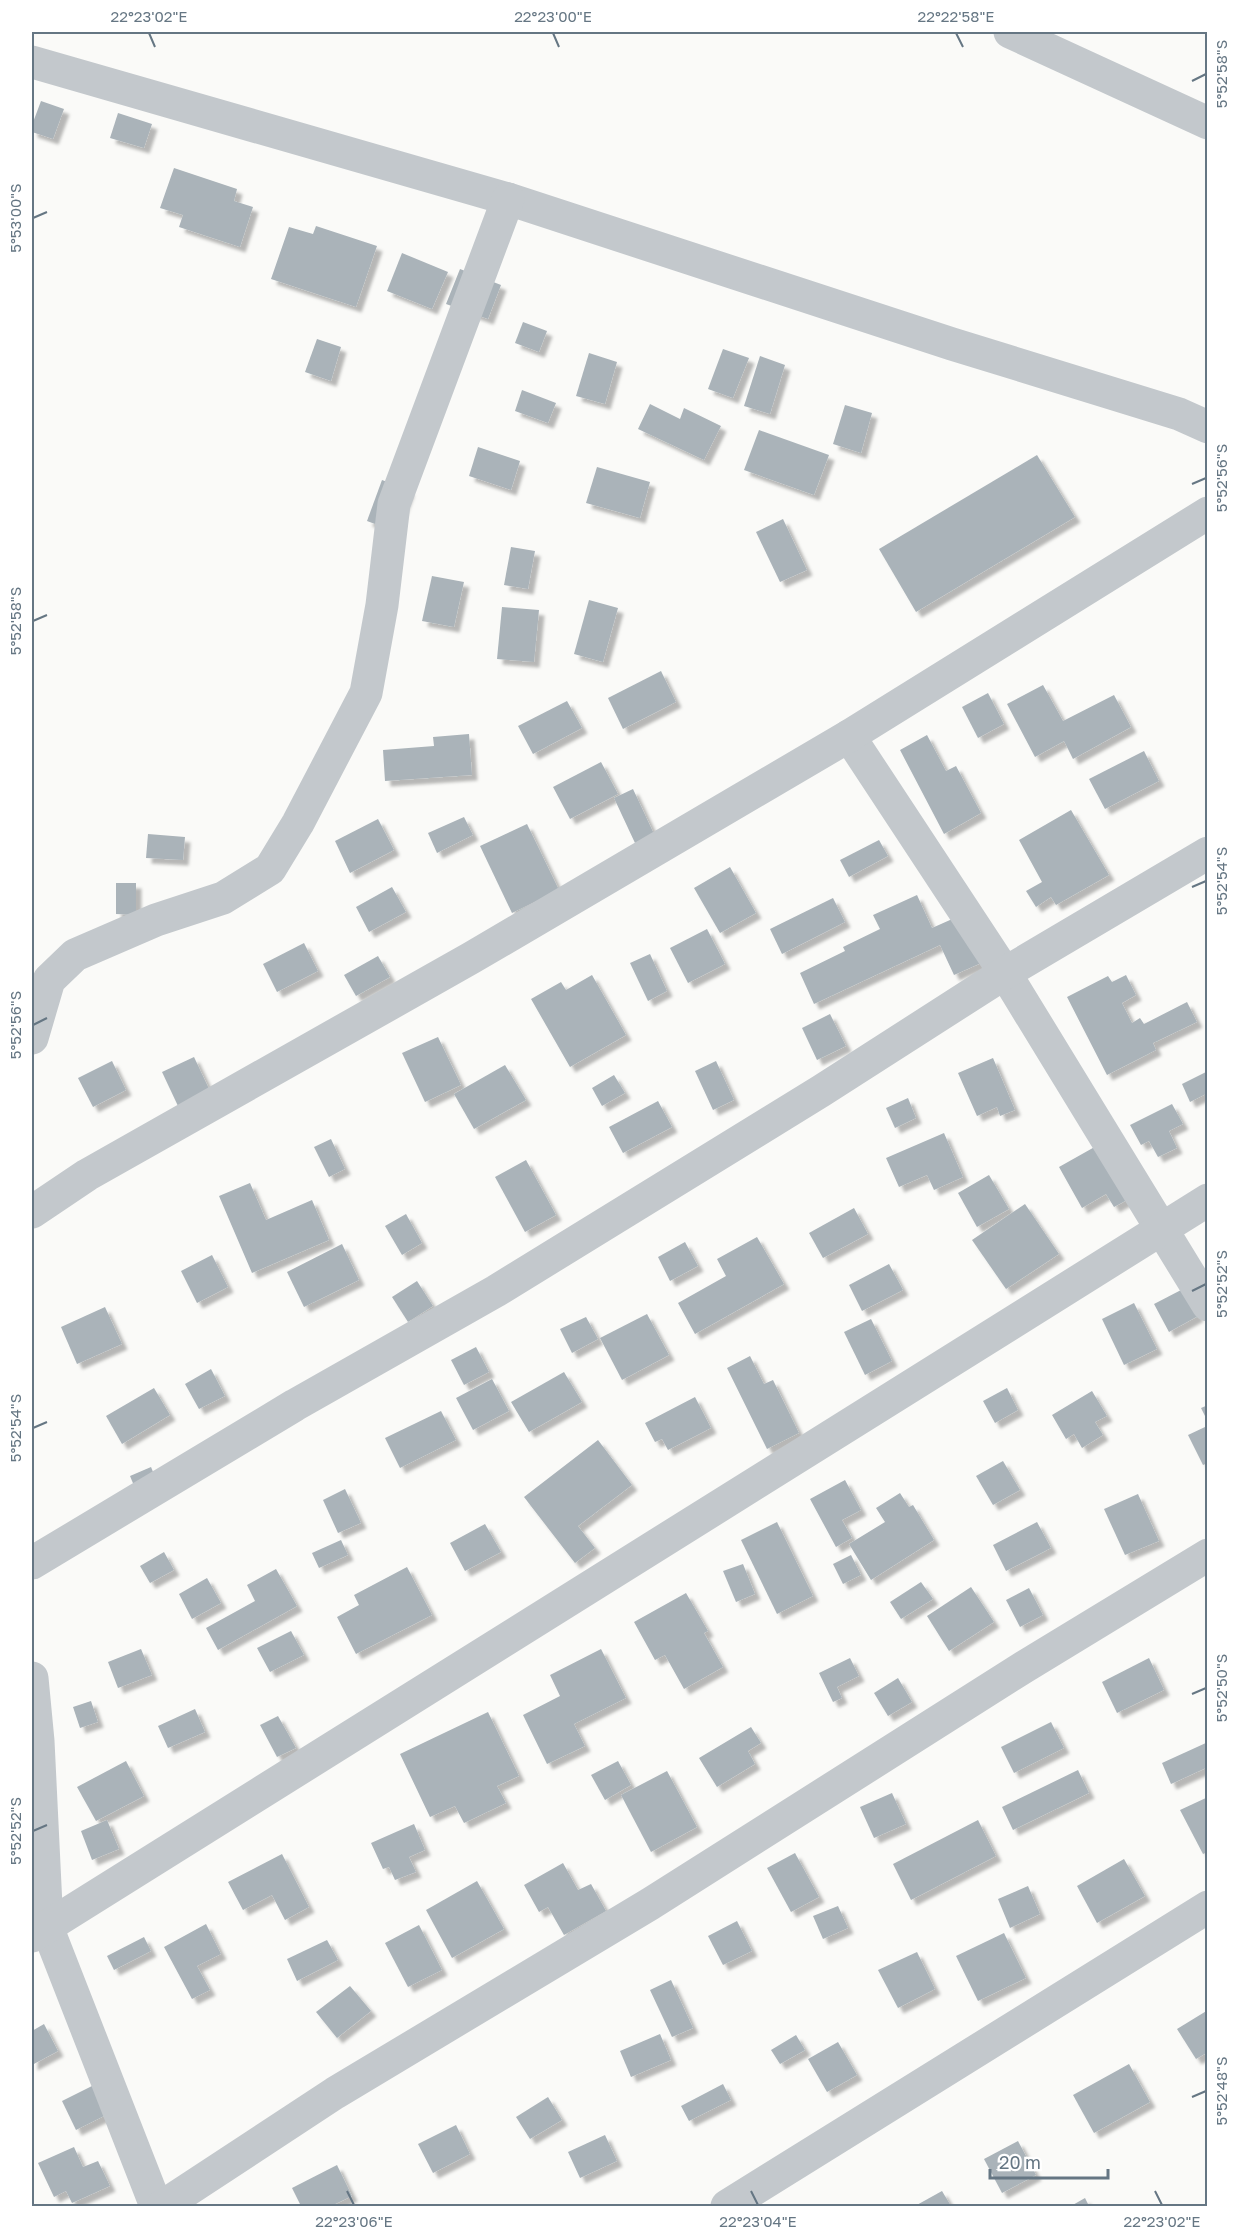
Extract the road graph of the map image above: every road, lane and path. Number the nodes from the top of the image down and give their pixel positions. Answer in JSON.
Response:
{"nodes":[{"id":1,"x":1010,"y":32,"type":"edge"},
{"id":2,"x":32,"y":62,"type":"edge"},
{"id":3,"x":1208,"y":123,"type":"edge"},
{"id":4,"x":508,"y":199,"type":"junction"},
{"id":5,"x":1208,"y":427,"type":"edge"},
{"id":6,"x":1208,"y":513,"type":"edge"},
{"id":7,"x":849,"y":736,"type":"junction"},
{"id":8,"x":1208,"y":853,"type":"edge"},
{"id":9,"x":1005,"y":973,"type":"junction"},
{"id":10,"x":32,"y":1038,"type":"edge"},
{"id":11,"x":1208,"y":1200,"type":"edge"},
{"id":12,"x":32,"y":1212,"type":"edge"},
{"id":13,"x":1162,"y":1228,"type":"junction"},
{"id":14,"x":1208,"y":1305,"type":"edge"},
{"id":15,"x":1208,"y":1556,"type":"edge"},
{"id":16,"x":32,"y":1563,"type":"edge"},
{"id":17,"x":32,"y":1678,"type":"edge"},
{"id":18,"x":1208,"y":1907,"type":"edge"},
{"id":19,"x":39,"y":1932,"type":"edge"},
{"id":20,"x":156,"y":2206,"type":"edge"},
{"id":21,"x":163,"y":2206,"type":"edge"},
{"id":22,"x":728,"y":2206,"type":"edge"}],
"edges":[{"from":1,"to":3,"type":"street"},
{"from":2,"to":4,"type":"street"},
{"from":4,"to":5,"type":"street"},
{"from":4,"to":10,"type":"street"},
{"from":6,"to":7,"type":"street"},
{"from":7,"to":9,"type":"street"},
{"from":7,"to":12,"type":"street"},
{"from":8,"to":9,"type":"street"},
{"from":9,"to":13,"type":"street"},
{"from":9,"to":16,"type":"street"},
{"from":11,"to":13,"type":"street"},
{"from":13,"to":14,"type":"street"},
{"from":13,"to":19,"type":"street"},
{"from":15,"to":21,"type":"street"},
{"from":17,"to":19,"type":"street"},
{"from":18,"to":22,"type":"street"},
{"from":19,"to":20,"type":"street"}]}
